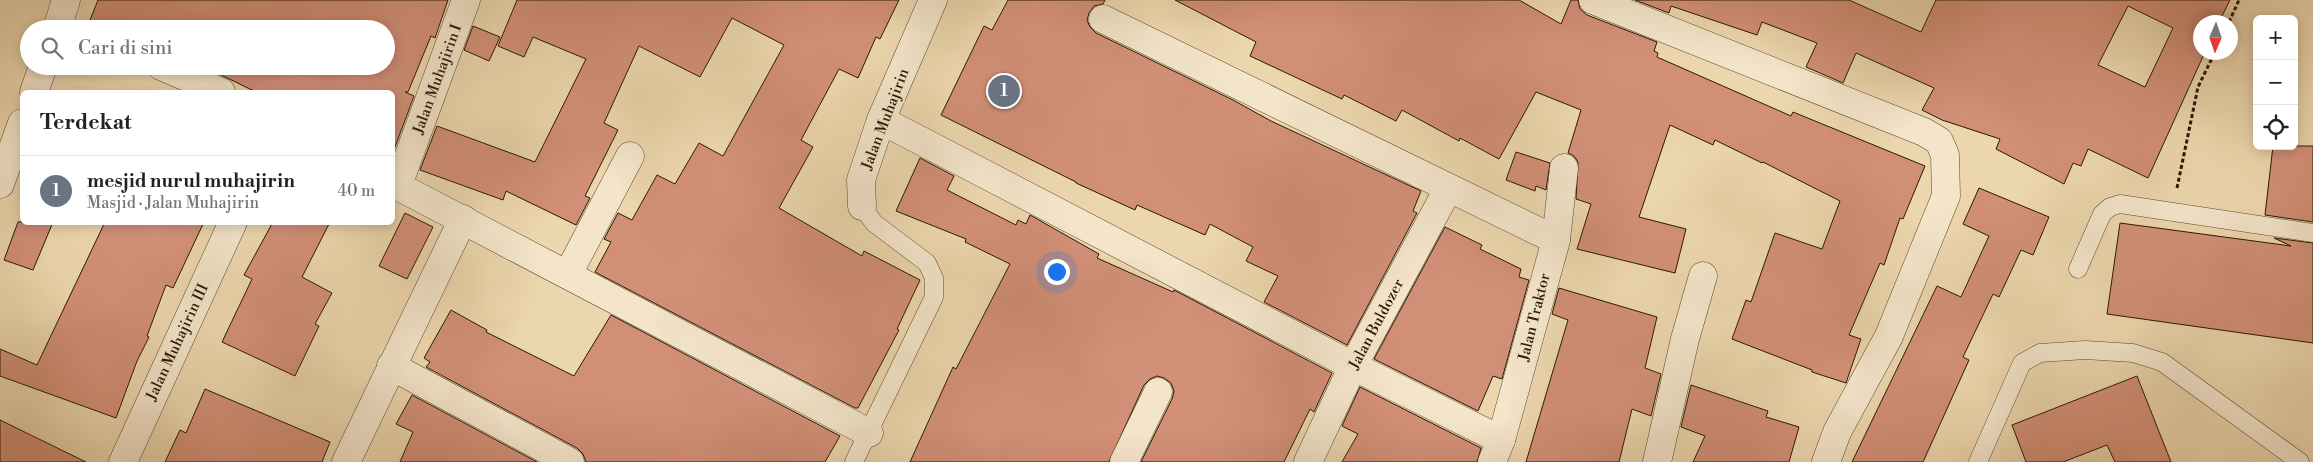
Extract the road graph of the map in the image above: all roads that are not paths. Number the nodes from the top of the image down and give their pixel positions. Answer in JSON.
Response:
{"nodes":[{"id":1,"x":466,"y":0,"type":"edge"},
{"id":2,"x":933,"y":0,"type":"edge"},
{"id":3,"x":1592,"y":0,"type":"edge"},
{"id":4,"x":1103,"y":19,"type":"dead end"},
{"id":5,"x":40,"y":75,"type":"edge"},
{"id":6,"x":182,"y":75,"type":"edge"},
{"id":7,"x":35,"y":90,"type":"edge"},
{"id":8,"x":216,"y":90,"type":"edge"},
{"id":9,"x":881,"y":120,"type":"junction"},
{"id":10,"x":12,"y":138,"type":"edge"},
{"id":11,"x":630,"y":156,"type":"dead end"},
{"id":12,"x":1564,"y":168,"type":"dead end"},
{"id":13,"x":0,"y":184,"type":"edge"},
{"id":14,"x":395,"y":184,"type":"edge"},
{"id":15,"x":1448,"y":189,"type":"junction"},
{"id":16,"x":862,"y":206,"type":"joint"},
{"id":17,"x":463,"y":219,"type":"junction"},
{"id":18,"x":232,"y":225,"type":"edge"},
{"id":19,"x":2313,"y":233,"type":"edge"},
{"id":20,"x":1556,"y":240,"type":"junction"},
{"id":21,"x":2078,"y":269,"type":"dead end"},
{"id":22,"x":568,"y":274,"type":"junction"},
{"id":23,"x":1703,"y":276,"type":"dead end"},
{"id":24,"x":391,"y":366,"type":"junction"},
{"id":25,"x":1353,"y":366,"type":"junction"},
{"id":26,"x":1158,"y":392,"type":"dead end"},
{"id":27,"x":869,"y":432,"type":"junction"},
{"id":28,"x":1496,"y":451,"type":"edge"},
{"id":29,"x":122,"y":462,"type":"edge"},
{"id":30,"x":346,"y":462,"type":"edge"},
{"id":31,"x":570,"y":462,"type":"edge"},
{"id":32,"x":854,"y":462,"type":"edge"},
{"id":33,"x":1124,"y":462,"type":"edge"},
{"id":34,"x":1308,"y":462,"type":"edge"},
{"id":35,"x":1657,"y":462,"type":"edge"},
{"id":36,"x":1826,"y":462,"type":"edge"},
{"id":37,"x":1978,"y":462,"type":"edge"},
{"id":38,"x":2300,"y":462,"type":"edge"}],
"edges":[{"from":1,"to":14,"type":"street","name":"Jalan Muhajirin I"},
{"from":2,"to":9,"type":"street","name":"Jalan Muhajirin"},
{"from":3,"to":36,"type":"street"},
{"from":4,"to":15,"type":"street"},
{"from":5,"to":7,"type":"street"},
{"from":6,"to":8,"type":"street"},
{"from":9,"to":16,"type":"street","name":"Jalan Muhajirin"},
{"from":9,"to":25,"type":"street"},
{"from":10,"to":13,"type":"street"},
{"from":11,"to":22,"type":"street"},
{"from":12,"to":20,"type":"street","name":"Jalan Traktor"},
{"from":14,"to":17,"type":"street"},
{"from":15,"to":20,"type":"street"},
{"from":15,"to":25,"type":"street","name":"Jalan Buldozer"},
{"from":16,"to":27,"type":"lane","name":"Jalan Muhajirin"},
{"from":17,"to":22,"type":"street"},
{"from":17,"to":24,"type":"street"},
{"from":18,"to":29,"type":"street","name":"Jalan Muhajirin III"},
{"from":19,"to":21,"type":"lane"},
{"from":20,"to":28,"type":"street","name":"Jalan Traktor"},
{"from":22,"to":27,"type":"street"},
{"from":23,"to":35,"type":"street"},
{"from":24,"to":30,"type":"street"},
{"from":24,"to":31,"type":"street"},
{"from":25,"to":28,"type":"street"},
{"from":25,"to":34,"type":"street","name":"Jalan Buldozer"},
{"from":26,"to":33,"type":"street"},
{"from":27,"to":32,"type":"lane","name":"Jalan Muhajirin"},
{"from":37,"to":38,"type":"lane"}]}
